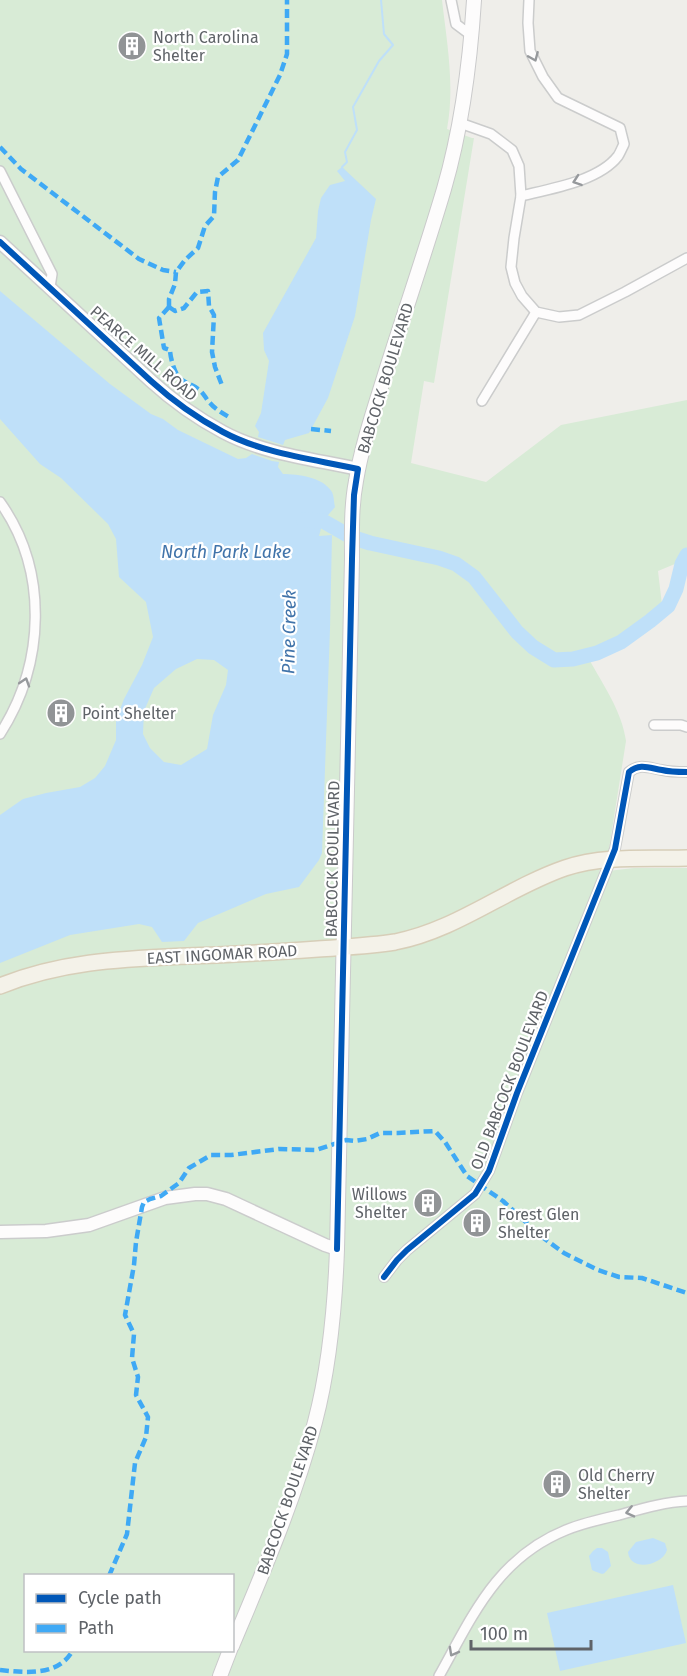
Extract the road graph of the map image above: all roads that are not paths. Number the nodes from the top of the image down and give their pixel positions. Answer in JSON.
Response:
{"nodes":[{"id":1,"x":451,"y":0,"type":"edge"},
{"id":2,"x":474,"y":0,"type":"edge"},
{"id":3,"x":529,"y":0,"type":"edge"},
{"id":4,"x":472,"y":36,"type":"junction"},
{"id":5,"x":460,"y":123,"type":"junction"},
{"id":6,"x":0,"y":171,"type":"edge"},
{"id":7,"x":521,"y":196,"type":"junction"},
{"id":8,"x":0,"y":242,"type":"edge"},
{"id":9,"x":687,"y":258,"type":"edge"},
{"id":10,"x":50,"y":287,"type":"junction"},
{"id":11,"x":536,"y":312,"type":"junction"},
{"id":12,"x":482,"y":401,"type":"dead end"},
{"id":13,"x":358,"y":469,"type":"junction"},
{"id":14,"x":0,"y":502,"type":"edge"},
{"id":15,"x":654,"y":725,"type":"dead end"},
{"id":16,"x":687,"y":727,"type":"edge"},
{"id":17,"x":0,"y":734,"type":"edge"},
{"id":18,"x":687,"y":772,"type":"edge"},
{"id":19,"x":687,"y":858,"type":"edge"},
{"id":20,"x":611,"y":860,"type":"junction"},
{"id":21,"x":344,"y":946,"type":"junction"},
{"id":22,"x":0,"y":986,"type":"edge"},
{"id":23,"x":0,"y":1232,"type":"edge"},
{"id":24,"x":337,"y":1249,"type":"junction"},
{"id":25,"x":384,"y":1277,"type":"dead end"},
{"id":26,"x":687,"y":1501,"type":"edge"},
{"id":27,"x":234,"y":1641,"type":"edge"},
{"id":28,"x":230,"y":1652,"type":"edge"},
{"id":29,"x":220,"y":1676,"type":"edge"},
{"id":30,"x":439,"y":1676,"type":"edge"}],
"edges":[{"from":1,"to":4,"type":"street"},
{"from":2,"to":4,"type":"main road","name":"BABCOCK BOULEVARD"},
{"from":3,"to":7,"type":"street","one_way":true},
{"from":4,"to":5,"type":"main road","name":"BABCOCK BOULEVARD"},
{"from":5,"to":7,"type":"street"},
{"from":5,"to":13,"type":"main road","name":"BABCOCK BOULEVARD"},
{"from":6,"to":10,"type":"street"},
{"from":7,"to":11,"type":"street"},
{"from":8,"to":10,"type":"street","name":"PEARCE MILL ROAD"},
{"from":9,"to":11,"type":"street"},
{"from":10,"to":13,"type":"street","name":"PEARCE MILL ROAD"},
{"from":11,"to":12,"type":"street"},
{"from":13,"to":21,"type":"main road","name":"BABCOCK BOULEVARD"},
{"from":17,"to":14,"type":"street","one_way":true},
{"from":15,"to":16,"type":"street"},
{"from":18,"to":20,"type":"street","name":"OLD BABCOCK BOULEVARD"},
{"from":19,"to":20,"type":"main road","name":"EAST INGOMAR ROAD"},
{"from":20,"to":21,"type":"main road","name":"EAST INGOMAR ROAD"},
{"from":20,"to":25,"type":"street","name":"OLD BABCOCK BOULEVARD"},
{"from":21,"to":22,"type":"main road","name":"EAST INGOMAR ROAD"},
{"from":21,"to":24,"type":"main road","name":"BABCOCK BOULEVARD"},
{"from":23,"to":24,"type":"street"},
{"from":24,"to":27,"type":"main road","name":"BABCOCK BOULEVARD"},
{"from":26,"to":30,"type":"street","one_way":true},
{"from":28,"to":29,"type":"main road"}]}
